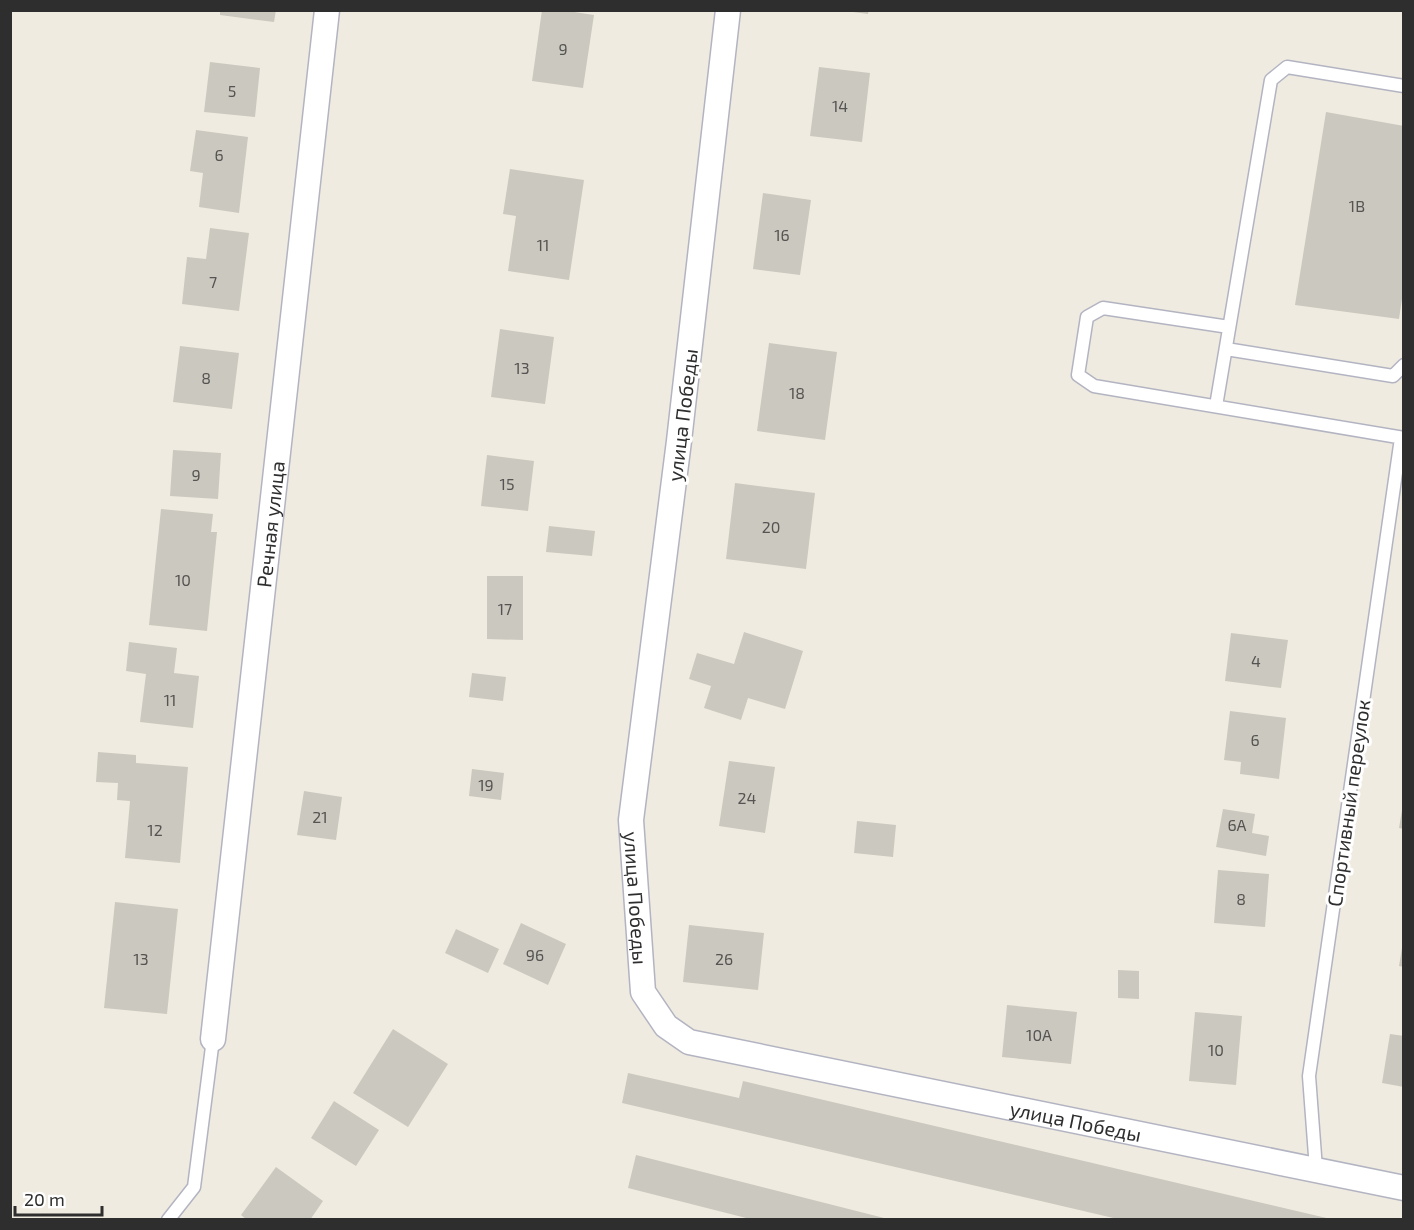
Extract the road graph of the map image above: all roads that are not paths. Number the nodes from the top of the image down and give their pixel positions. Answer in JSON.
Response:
{"nodes":[{"id":1,"x":327,"y":10,"type":"edge"},
{"id":2,"x":729,"y":10,"type":"edge"},
{"id":3,"x":1404,"y":86,"type":"edge"},
{"id":4,"x":1229,"y":327,"type":"junction"},
{"id":5,"x":1226,"y":349,"type":"junction"},
{"id":6,"x":1404,"y":365,"type":"edge"},
{"id":7,"x":1216,"y":406,"type":"junction"},
{"id":8,"x":1402,"y":438,"type":"edge"},
{"id":9,"x":213,"y":1039,"type":"joint"},
{"id":10,"x":1316,"y":1169,"type":"junction"},
{"id":11,"x":1404,"y":1188,"type":"edge"},
{"id":12,"x":168,"y":1220,"type":"edge"}],
"edges":[{"from":1,"to":9,"type":"street","name":"Речная улица"},
{"from":2,"to":10,"type":"street","name":"улица Победы"},
{"from":3,"to":4,"type":"lane"},
{"from":4,"to":5,"type":"lane"},
{"from":4,"to":7,"type":"lane"},
{"from":5,"to":6,"type":"lane"},
{"from":5,"to":7,"type":"lane"},
{"from":7,"to":8,"type":"lane"},
{"from":8,"to":10,"type":"lane","name":"Спортивный переулок"},
{"from":9,"to":12,"type":"lane"},
{"from":10,"to":11,"type":"street","name":"улица Победы"}]}
